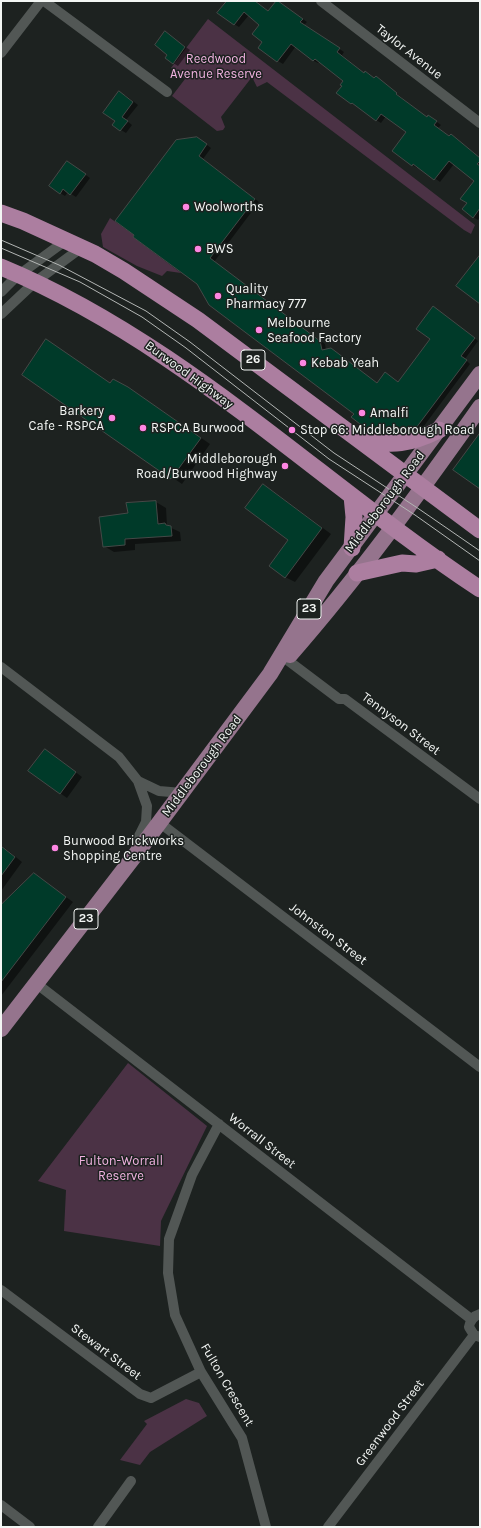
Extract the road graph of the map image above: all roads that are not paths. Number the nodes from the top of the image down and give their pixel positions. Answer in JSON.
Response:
{"nodes":[{"id":1,"x":41,"y":1,"type":"edge"},
{"id":2,"x":44,"y":1,"type":"edge"},
{"id":3,"x":321,"y":1,"type":"edge"},
{"id":4,"x":1,"y":53,"type":"edge"},
{"id":5,"x":167,"y":92,"type":"dead end"},
{"id":6,"x":480,"y":123,"type":"edge"},
{"id":7,"x":1,"y":213,"type":"edge"},
{"id":8,"x":65,"y":241,"type":"junction"},
{"id":9,"x":81,"y":248,"type":"junction"},
{"id":10,"x":1,"y":267,"type":"edge"},
{"id":11,"x":27,"y":278,"type":"junction"},
{"id":12,"x":1,"y":292,"type":"edge"},
{"id":13,"x":1,"y":314,"type":"edge"},
{"id":14,"x":480,"y":374,"type":"edge"},
{"id":15,"x":480,"y":407,"type":"edge"},
{"id":16,"x":439,"y":430,"type":"junction"},
{"id":17,"x":359,"y":440,"type":"junction"},
{"id":18,"x":405,"y":475,"type":"junction"},
{"id":19,"x":422,"y":488,"type":"junction"},
{"id":20,"x":352,"y":496,"type":"junction"},
{"id":21,"x":377,"y":514,"type":"junction"},
{"id":22,"x":393,"y":527,"type":"junction"},
{"id":23,"x":480,"y":530,"type":"edge"},
{"id":24,"x":352,"y":548,"type":"junction"},
{"id":25,"x":438,"y":559,"type":"junction"},
{"id":26,"x":357,"y":573,"type":"junction"},
{"id":27,"x":480,"y":589,"type":"edge"},
{"id":28,"x":286,"y":659,"type":"junction"},
{"id":29,"x":1,"y":667,"type":"edge"},
{"id":30,"x":270,"y":674,"type":"junction"},
{"id":31,"x":138,"y":781,"type":"junction"},
{"id":32,"x":182,"y":793,"type":"junction"},
{"id":33,"x":480,"y":800,"type":"edge"},
{"id":34,"x":160,"y":823,"type":"junction"},
{"id":35,"x":136,"y":854,"type":"junction"},
{"id":36,"x":36,"y":984,"type":"junction"},
{"id":37,"x":1,"y":1029,"type":"edge"},
{"id":38,"x":480,"y":1067,"type":"edge"},
{"id":39,"x":219,"y":1124,"type":"junction"},
{"id":40,"x":1,"y":1290,"type":"edge"},
{"id":41,"x":476,"y":1317,"type":"edge"},
{"id":42,"x":477,"y":1336,"type":"edge"},
{"id":43,"x":202,"y":1372,"type":"junction"},
{"id":44,"x":131,"y":1481,"type":"dead end"},
{"id":45,"x":1,"y":1505,"type":"edge"},
{"id":46,"x":30,"y":1527,"type":"edge"},
{"id":47,"x":98,"y":1527,"type":"edge"},
{"id":48,"x":266,"y":1527,"type":"edge"},
{"id":49,"x":328,"y":1527,"type":"edge"}],
"edges":[{"from":1,"to":4,"type":"street"},
{"from":2,"to":5,"type":"street"},
{"from":3,"to":6,"type":"street","name":"Taylor Avenue"},
{"from":7,"to":8,"type":"highway","number":"26"},
{"from":8,"to":9,"type":"highway","number":"26"},
{"from":8,"to":11,"type":"street"},
{"from":9,"to":11,"type":"street"},
{"from":9,"to":17,"type":"highway","number":"26"},
{"from":10,"to":11,"type":"highway","name":"Burwood Highway"},
{"from":11,"to":12,"type":"street"},
{"from":11,"to":13,"type":"street"},
{"from":11,"to":20,"type":"highway","name":"Burwood Highway"},
{"from":14,"to":16,"type":"main road","name":"Middleborough Road","number":"23"},
{"from":15,"to":19,"type":"main road","name":"Middleborough Road","number":"23"},
{"from":16,"to":17,"type":"highway"},
{"from":16,"to":18,"type":"main road","name":"Middleborough Road","number":"23"},
{"from":17,"to":18,"type":"highway","number":"26"},
{"from":18,"to":19,"type":"highway","number":"26"},
{"from":18,"to":21,"type":"main road","name":"Middleborough Road","number":"23"},
{"from":19,"to":22,"type":"main road","name":"Middleborough Road","number":"23"},
{"from":19,"to":23,"type":"highway","number":"26"},
{"from":20,"to":21,"type":"highway","name":"Burwood Highway"},
{"from":20,"to":24,"type":"highway"},
{"from":21,"to":22,"type":"highway","name":"Burwood Highway"},
{"from":21,"to":24,"type":"main road","name":"Middleborough Road","number":"23"},
{"from":22,"to":25,"type":"highway","name":"Burwood Highway"},
{"from":22,"to":26,"type":"main road","name":"Middleborough Road","number":"23"},
{"from":24,"to":30,"type":"main road","name":"Middleborough Road","number":"23"},
{"from":25,"to":26,"type":"highway"},
{"from":25,"to":27,"type":"highway","name":"Burwood Highway"},
{"from":26,"to":28,"type":"main road","name":"Middleborough Road","number":"23"},
{"from":28,"to":30,"type":"main road","name":"Middleborough Road","number":"23"},
{"from":28,"to":33,"type":"street","name":"Tennyson Street"},
{"from":29,"to":31,"type":"street"},
{"from":30,"to":32,"type":"main road","name":"Middleborough Road","number":"23"},
{"from":31,"to":32,"type":"street"},
{"from":31,"to":35,"type":"street"},
{"from":32,"to":34,"type":"main road","name":"Middleborough Road","number":"23"},
{"from":34,"to":35,"type":"main road","name":"Middleborough Road","number":"23"},
{"from":34,"to":38,"type":"street","name":"Johnston Street"},
{"from":35,"to":36,"type":"main road","name":"Middleborough Road","number":"23"},
{"from":36,"to":37,"type":"main road","name":"Middleborough Road","number":"23"},
{"from":36,"to":39,"type":"street","name":"Worrall Street"},
{"from":39,"to":41,"type":"street","name":"Worrall Street"},
{"from":39,"to":43,"type":"street","name":"Fulton Crescent"},
{"from":40,"to":43,"type":"street","name":"Stewart Street"},
{"from":41,"to":42,"type":"street"},
{"from":42,"to":49,"type":"street","name":"Greenwood Street"},
{"from":43,"to":48,"type":"street","name":"Fulton Crescent"},
{"from":44,"to":47,"type":"street"},
{"from":45,"to":46,"type":"street"}]}
